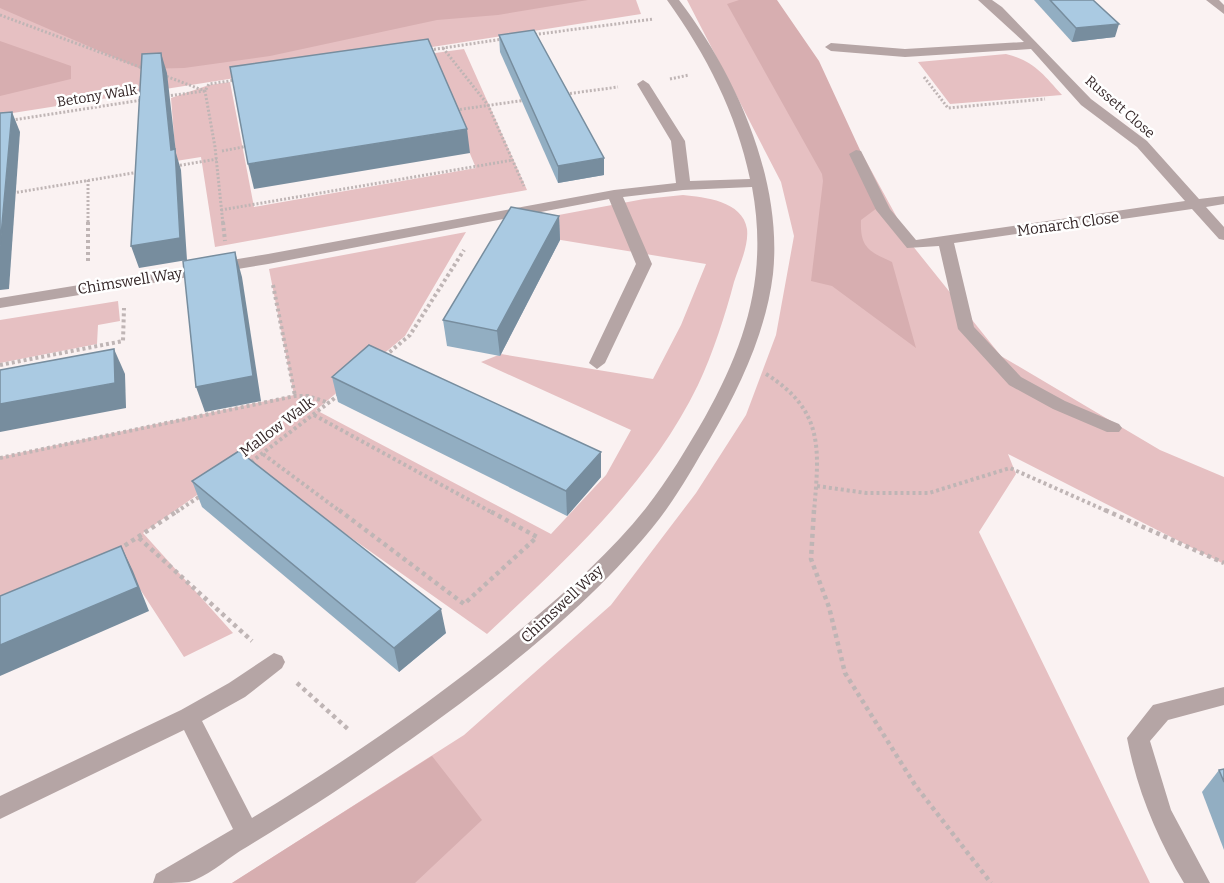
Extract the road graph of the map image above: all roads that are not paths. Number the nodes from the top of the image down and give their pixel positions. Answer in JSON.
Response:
{"nodes":[{"id":1,"x":673,"y":0,"type":"edge"},
{"id":2,"x":984,"y":0,"type":"edge"},
{"id":3,"x":1212,"y":0,"type":"edge"},
{"id":4,"x":1224,"y":11,"type":"edge"},
{"id":5,"x":1034,"y":45,"type":"junction"},
{"id":6,"x":831,"y":47,"type":"dead end"},
{"id":7,"x":643,"y":84,"type":"road end"},
{"id":8,"x":856,"y":154,"type":"dead end"},
{"id":9,"x":758,"y":183,"type":"junction"},
{"id":10,"x":683,"y":186,"type":"junction"},
{"id":11,"x":614,"y":194,"type":"junction"},
{"id":12,"x":1224,"y":200,"type":"edge"},
{"id":13,"x":1194,"y":205,"type":"junction"},
{"id":14,"x":1224,"y":236,"type":"edge"},
{"id":15,"x":946,"y":241,"type":"junction"},
{"id":16,"x":0,"y":303,"type":"edge"},
{"id":17,"x":597,"y":363,"type":"dead end"},
{"id":18,"x":1113,"y":428,"type":"dead end"},
{"id":19,"x":274,"y":662,"type":"dead end"},
{"id":20,"x":1224,"y":696,"type":"edge"},
{"id":21,"x":189,"y":717,"type":"junction"},
{"id":22,"x":0,"y":808,"type":"edge"},
{"id":23,"x":248,"y":834,"type":"junction"},
{"id":24,"x":165,"y":883,"type":"edge"},
{"id":25,"x":1198,"y":883,"type":"edge"}],
"edges":[{"from":1,"to":9,"type":"street","name":"Chimswell Way"},
{"from":2,"to":5,"type":"street","name":"Russett Close"},
{"from":3,"to":4,"type":"street"},
{"from":5,"to":6,"type":"street"},
{"from":5,"to":13,"type":"street","name":"Russett Close"},
{"from":7,"to":10,"type":"street"},
{"from":8,"to":15,"type":"street","name":"Monarch Close"},
{"from":9,"to":10,"type":"street","name":"Chimswell Way"},
{"from":9,"to":23,"type":"street","name":"Chimswell Way"},
{"from":10,"to":11,"type":"street","name":"Chimswell Way"},
{"from":11,"to":16,"type":"street","name":"Chimswell Way"},
{"from":11,"to":17,"type":"street"},
{"from":12,"to":13,"type":"street","name":"Monarch Close"},
{"from":13,"to":14,"type":"street","name":"Russett Close"},
{"from":13,"to":15,"type":"street","name":"Monarch Close"},
{"from":15,"to":18,"type":"street"},
{"from":19,"to":21,"type":"street"},
{"from":20,"to":25,"type":"street"},
{"from":21,"to":22,"type":"street"},
{"from":21,"to":23,"type":"street"},
{"from":23,"to":24,"type":"street","name":"Chimswell Way"}]}
